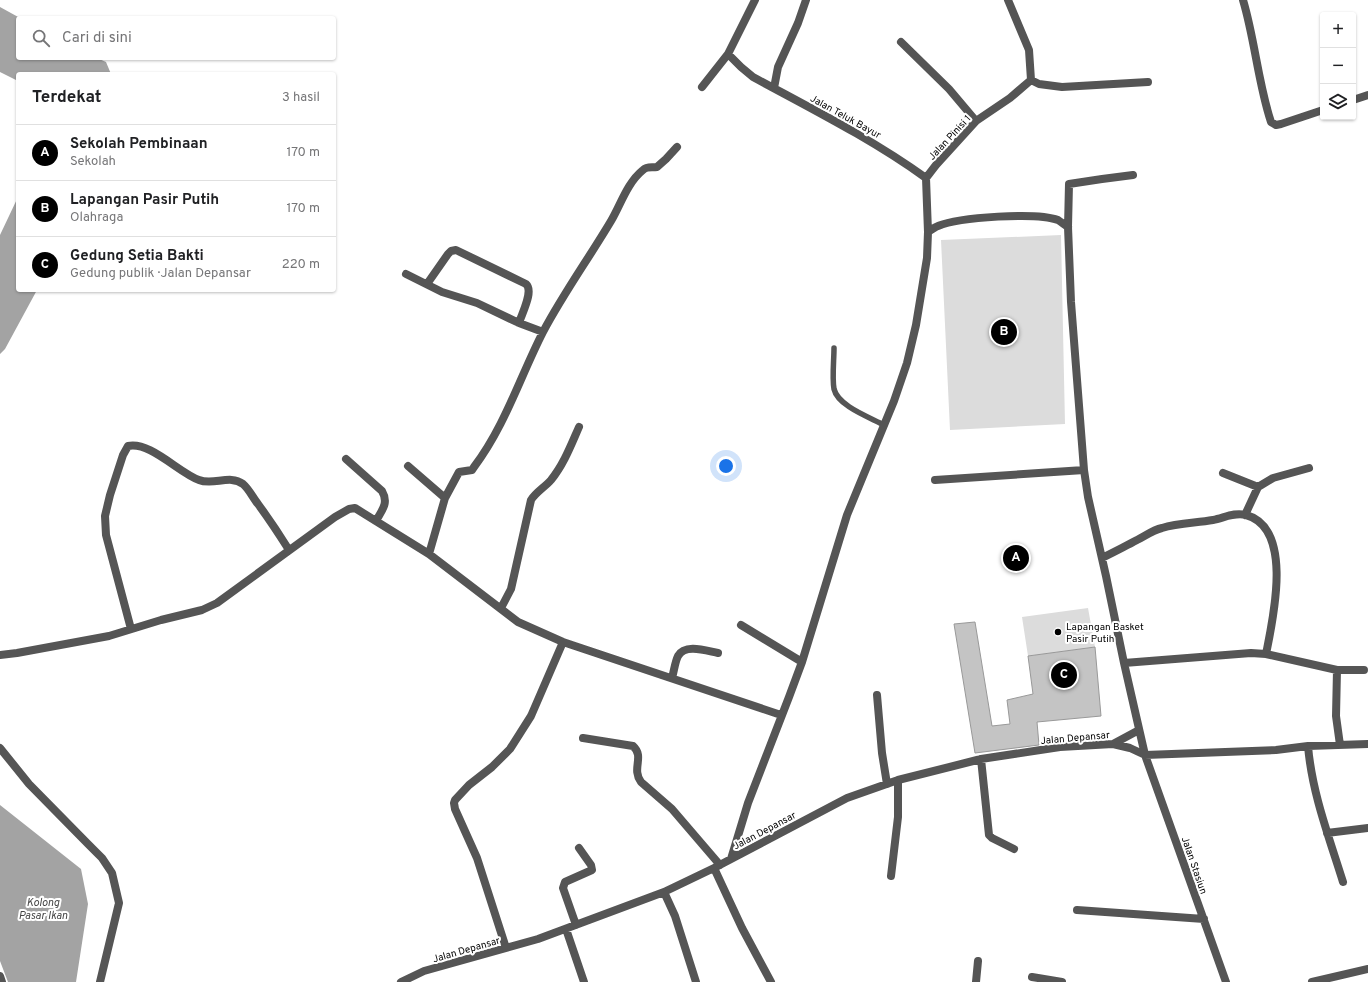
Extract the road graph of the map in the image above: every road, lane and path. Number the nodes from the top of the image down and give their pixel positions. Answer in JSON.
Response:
{"nodes":[{"id":1,"x":756,"y":0,"type":"edge"},
{"id":2,"x":806,"y":0,"type":"edge"},
{"id":3,"x":1008,"y":0,"type":"edge"},
{"id":4,"x":1243,"y":0,"type":"edge"},
{"id":5,"x":901,"y":42,"type":"dead end"},
{"id":6,"x":728,"y":54,"type":"junction"},
{"id":7,"x":1031,"y":80,"type":"junction"},
{"id":8,"x":1148,"y":82,"type":"dead end"},
{"id":9,"x":702,"y":87,"type":"dead end"},
{"id":10,"x":774,"y":88,"type":"junction"},
{"id":11,"x":1368,"y":95,"type":"edge"},
{"id":12,"x":1356,"y":99,"type":"edge"},
{"id":13,"x":1320,"y":111,"type":"edge"},
{"id":14,"x":976,"y":121,"type":"junction"},
{"id":15,"x":676,"y":147,"type":"dead end"},
{"id":16,"x":1133,"y":175,"type":"dead end"},
{"id":17,"x":926,"y":178,"type":"junction"},
{"id":18,"x":1068,"y":227,"type":"junction"},
{"id":19,"x":928,"y":232,"type":"junction"},
{"id":20,"x":406,"y":274,"type":"dead end"},
{"id":21,"x":427,"y":284,"type":"junction"},
{"id":22,"x":519,"y":323,"type":"junction"},
{"id":23,"x":543,"y":332,"type":"junction"},
{"id":24,"x":834,"y":348,"type":"dead end"},
{"id":25,"x":884,"y":425,"type":"junction"},
{"id":26,"x":579,"y":427,"type":"dead end"},
{"id":27,"x":346,"y":459,"type":"dead end"},
{"id":28,"x":408,"y":466,"type":"dead end"},
{"id":29,"x":1309,"y":468,"type":"dead end"},
{"id":30,"x":1084,"y":470,"type":"junction"},
{"id":31,"x":1223,"y":473,"type":"dead end"},
{"id":32,"x":935,"y":480,"type":"dead end"},
{"id":33,"x":1258,"y":487,"type":"junction"},
{"id":34,"x":446,"y":498,"type":"junction"},
{"id":35,"x":1245,"y":515,"type":"junction"},
{"id":36,"x":376,"y":521,"type":"junction"},
{"id":37,"x":289,"y":550,"type":"junction"},
{"id":38,"x":429,"y":554,"type":"junction"},
{"id":39,"x":1102,"y":558,"type":"junction"},
{"id":40,"x":500,"y":608,"type":"junction"},
{"id":41,"x":741,"y":625,"type":"dead end"},
{"id":42,"x":131,"y":629,"type":"junction"},
{"id":43,"x":564,"y":642,"type":"junction"},
{"id":44,"x":718,"y":653,"type":"dead end"},
{"id":45,"x":1266,"y":654,"type":"junction"},
{"id":46,"x":0,"y":655,"type":"edge"},
{"id":47,"x":802,"y":662,"type":"junction"},
{"id":48,"x":1124,"y":663,"type":"junction"},
{"id":49,"x":1337,"y":670,"type":"junction"},
{"id":50,"x":1364,"y":670,"type":"dead end"},
{"id":51,"x":672,"y":678,"type":"junction"},
{"id":52,"x":877,"y":695,"type":"dead end"},
{"id":53,"x":782,"y":715,"type":"junction"},
{"id":54,"x":1139,"y":730,"type":"junction"},
{"id":55,"x":583,"y":738,"type":"dead end"},
{"id":56,"x":1113,"y":744,"type":"junction"},
{"id":57,"x":1368,"y":744,"type":"edge"},
{"id":58,"x":1340,"y":745,"type":"junction"},
{"id":59,"x":1308,"y":746,"type":"junction"},
{"id":60,"x":0,"y":748,"type":"edge"},
{"id":61,"x":1145,"y":755,"type":"junction"},
{"id":62,"x":981,"y":759,"type":"junction"},
{"id":63,"x":898,"y":780,"type":"junction"},
{"id":64,"x":887,"y":784,"type":"junction"},
{"id":65,"x":1368,"y":828,"type":"edge"},
{"id":66,"x":1327,"y":833,"type":"junction"},
{"id":67,"x":579,"y":848,"type":"dead end"},
{"id":68,"x":1014,"y":849,"type":"dead end"},
{"id":69,"x":731,"y":859,"type":"junction"},
{"id":70,"x":717,"y":866,"type":"junction"},
{"id":71,"x":891,"y":876,"type":"dead end"},
{"id":72,"x":1343,"y":882,"type":"dead end"},
{"id":73,"x":664,"y":892,"type":"junction"},
{"id":74,"x":1077,"y":910,"type":"dead end"},
{"id":75,"x":1204,"y":919,"type":"junction"},
{"id":76,"x":576,"y":925,"type":"junction"},
{"id":77,"x":566,"y":929,"type":"junction"},
{"id":78,"x":506,"y":948,"type":"junction"},
{"id":79,"x":978,"y":961,"type":"dead end"},
{"id":80,"x":1368,"y":969,"type":"edge"},
{"id":81,"x":0,"y":976,"type":"edge"},
{"id":82,"x":1032,"y":977,"type":"dead end"},
{"id":83,"x":2,"y":982,"type":"edge"},
{"id":84,"x":100,"y":982,"type":"edge"},
{"id":85,"x":401,"y":982,"type":"edge"},
{"id":86,"x":584,"y":982,"type":"edge"},
{"id":87,"x":696,"y":982,"type":"edge"},
{"id":88,"x":771,"y":982,"type":"edge"},
{"id":89,"x":976,"y":982,"type":"edge"},
{"id":90,"x":1062,"y":982,"type":"edge"},
{"id":91,"x":1226,"y":982,"type":"edge"},
{"id":92,"x":1312,"y":982,"type":"edge"}],
"edges":[{"from":1,"to":6,"type":"street"},
{"from":2,"to":10,"type":"street"},
{"from":3,"to":7,"type":"street"},
{"from":4,"to":13,"type":"street"},
{"from":5,"to":14,"type":"street"},
{"from":6,"to":9,"type":"street"},
{"from":6,"to":10,"type":"street","name":"Jalan Teluk Bayur"},
{"from":7,"to":8,"type":"street"},
{"from":7,"to":14,"type":"street","name":"Jalan Pinisi 1"},
{"from":10,"to":17,"type":"street","name":"Jalan Teluk Bayur"},
{"from":11,"to":12,"type":"street"},
{"from":14,"to":17,"type":"street","name":"Jalan Pinisi 1"},
{"from":15,"to":23,"type":"street"},
{"from":16,"to":18,"type":"street"},
{"from":17,"to":19,"type":"street"},
{"from":18,"to":19,"type":"street"},
{"from":18,"to":30,"type":"street","name":"Jalan Stasiun"},
{"from":19,"to":25,"type":"street"},
{"from":20,"to":21,"type":"street"},
{"from":21,"to":22,"type":"street"},
{"from":21,"to":22,"type":"street"},
{"from":22,"to":23,"type":"street"},
{"from":23,"to":34,"type":"street"},
{"from":24,"to":25,"type":"lane"},
{"from":25,"to":47,"type":"street"},
{"from":26,"to":40,"type":"street"},
{"from":27,"to":36,"type":"street"},
{"from":28,"to":34,"type":"street"},
{"from":29,"to":33,"type":"street"},
{"from":30,"to":32,"type":"street"},
{"from":30,"to":39,"type":"street","name":"Jalan Stasiun"},
{"from":31,"to":33,"type":"street"},
{"from":33,"to":35,"type":"street"},
{"from":34,"to":38,"type":"street"},
{"from":35,"to":39,"type":"street"},
{"from":35,"to":45,"type":"street"},
{"from":36,"to":37,"type":"street"},
{"from":36,"to":38,"type":"street"},
{"from":37,"to":42,"type":"street"},
{"from":37,"to":42,"type":"street"},
{"from":38,"to":40,"type":"street"},
{"from":39,"to":48,"type":"street","name":"Jalan Stasiun"},
{"from":40,"to":43,"type":"street"},
{"from":41,"to":47,"type":"street"},
{"from":42,"to":46,"type":"street"},
{"from":43,"to":51,"type":"street"},
{"from":43,"to":78,"type":"street"},
{"from":44,"to":51,"type":"street"},
{"from":45,"to":48,"type":"street"},
{"from":45,"to":49,"type":"street"},
{"from":47,"to":53,"type":"street"},
{"from":48,"to":54,"type":"street","name":"Jalan Stasiun"},
{"from":49,"to":50,"type":"street"},
{"from":49,"to":58,"type":"street"},
{"from":51,"to":53,"type":"street"},
{"from":52,"to":64,"type":"street"},
{"from":53,"to":69,"type":"street"},
{"from":54,"to":56,"type":"street"},
{"from":54,"to":61,"type":"street","name":"Jalan Stasiun"},
{"from":55,"to":70,"type":"street"},
{"from":56,"to":61,"type":"street","name":"Jalan Depansar"},
{"from":56,"to":62,"type":"street","name":"Jalan Depansar"},
{"from":57,"to":58,"type":"street"},
{"from":58,"to":59,"type":"street"},
{"from":59,"to":61,"type":"street"},
{"from":59,"to":66,"type":"street"},
{"from":60,"to":84,"type":"street"},
{"from":61,"to":75,"type":"street","name":"Jalan Stasiun"},
{"from":62,"to":63,"type":"street","name":"Jalan Depansar"},
{"from":62,"to":68,"type":"street"},
{"from":63,"to":64,"type":"street","name":"Jalan Depansar"},
{"from":63,"to":71,"type":"street"},
{"from":64,"to":69,"type":"street","name":"Jalan Depansar"},
{"from":65,"to":66,"type":"street"},
{"from":66,"to":72,"type":"street"},
{"from":67,"to":76,"type":"street"},
{"from":69,"to":70,"type":"street","name":"Jalan Depansar"},
{"from":70,"to":73,"type":"street","name":"Jalan Depansar"},
{"from":70,"to":88,"type":"street"},
{"from":73,"to":76,"type":"street","name":"Jalan Depansar"},
{"from":73,"to":87,"type":"street"},
{"from":74,"to":75,"type":"street"},
{"from":75,"to":91,"type":"street","name":"Jalan Stasiun"},
{"from":76,"to":77,"type":"street","name":"Jalan Depansar"},
{"from":77,"to":78,"type":"street","name":"Jalan Depansar"},
{"from":77,"to":86,"type":"street"},
{"from":78,"to":85,"type":"street","name":"Jalan Depansar"},
{"from":79,"to":89,"type":"street"},
{"from":80,"to":92,"type":"street"},
{"from":81,"to":83,"type":"street"},
{"from":82,"to":90,"type":"street"}]}
